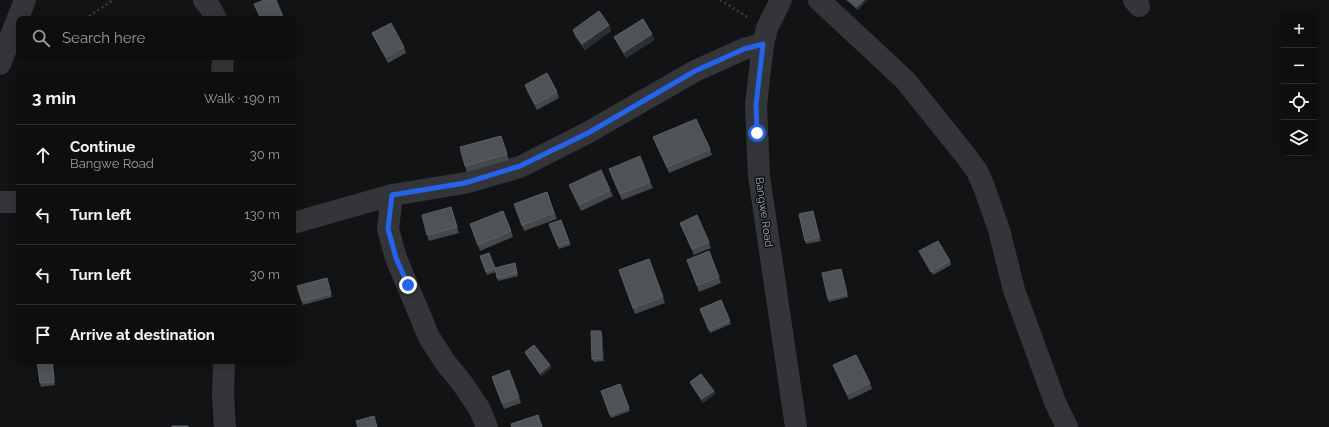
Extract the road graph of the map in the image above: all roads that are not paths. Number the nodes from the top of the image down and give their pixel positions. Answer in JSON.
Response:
{"nodes":[{"id":1,"x":25,"y":0,"type":"edge"},
{"id":2,"x":204,"y":0,"type":"edge"},
{"id":3,"x":781,"y":0,"type":"edge"},
{"id":4,"x":819,"y":0,"type":"edge"},
{"id":5,"x":19,"y":16,"type":"edge"},
{"id":6,"x":214,"y":16,"type":"edge"},
{"id":7,"x":16,"y":23,"type":"edge"},
{"id":8,"x":765,"y":36,"type":"junction"},
{"id":9,"x":224,"y":60,"type":"edge"},
{"id":10,"x":0,"y":64,"type":"edge"},
{"id":11,"x":222,"y":72,"type":"edge"},
{"id":12,"x":392,"y":195,"type":"junction"},
{"id":13,"x":0,"y":202,"type":"edge"},
{"id":14,"x":16,"y":202,"type":"edge"},
{"id":15,"x":296,"y":222,"type":"edge"},
{"id":16,"x":224,"y":364,"type":"edge"},
{"id":17,"x":225,"y":427,"type":"edge"},
{"id":18,"x":487,"y":427,"type":"edge"},
{"id":19,"x":796,"y":427,"type":"edge"},
{"id":20,"x":1067,"y":427,"type":"edge"}],
"edges":[{"from":1,"to":5,"type":"street"},
{"from":2,"to":6,"type":"street"},
{"from":3,"to":8,"type":"street","name":"Bangwe Road"},
{"from":4,"to":20,"type":"street"},
{"from":7,"to":10,"type":"street"},
{"from":8,"to":12,"type":"street"},
{"from":8,"to":19,"type":"street","name":"Bangwe Road"},
{"from":9,"to":11,"type":"street"},
{"from":12,"to":15,"type":"street"},
{"from":12,"to":18,"type":"street"},
{"from":13,"to":14,"type":"street"},
{"from":16,"to":17,"type":"street"}]}
